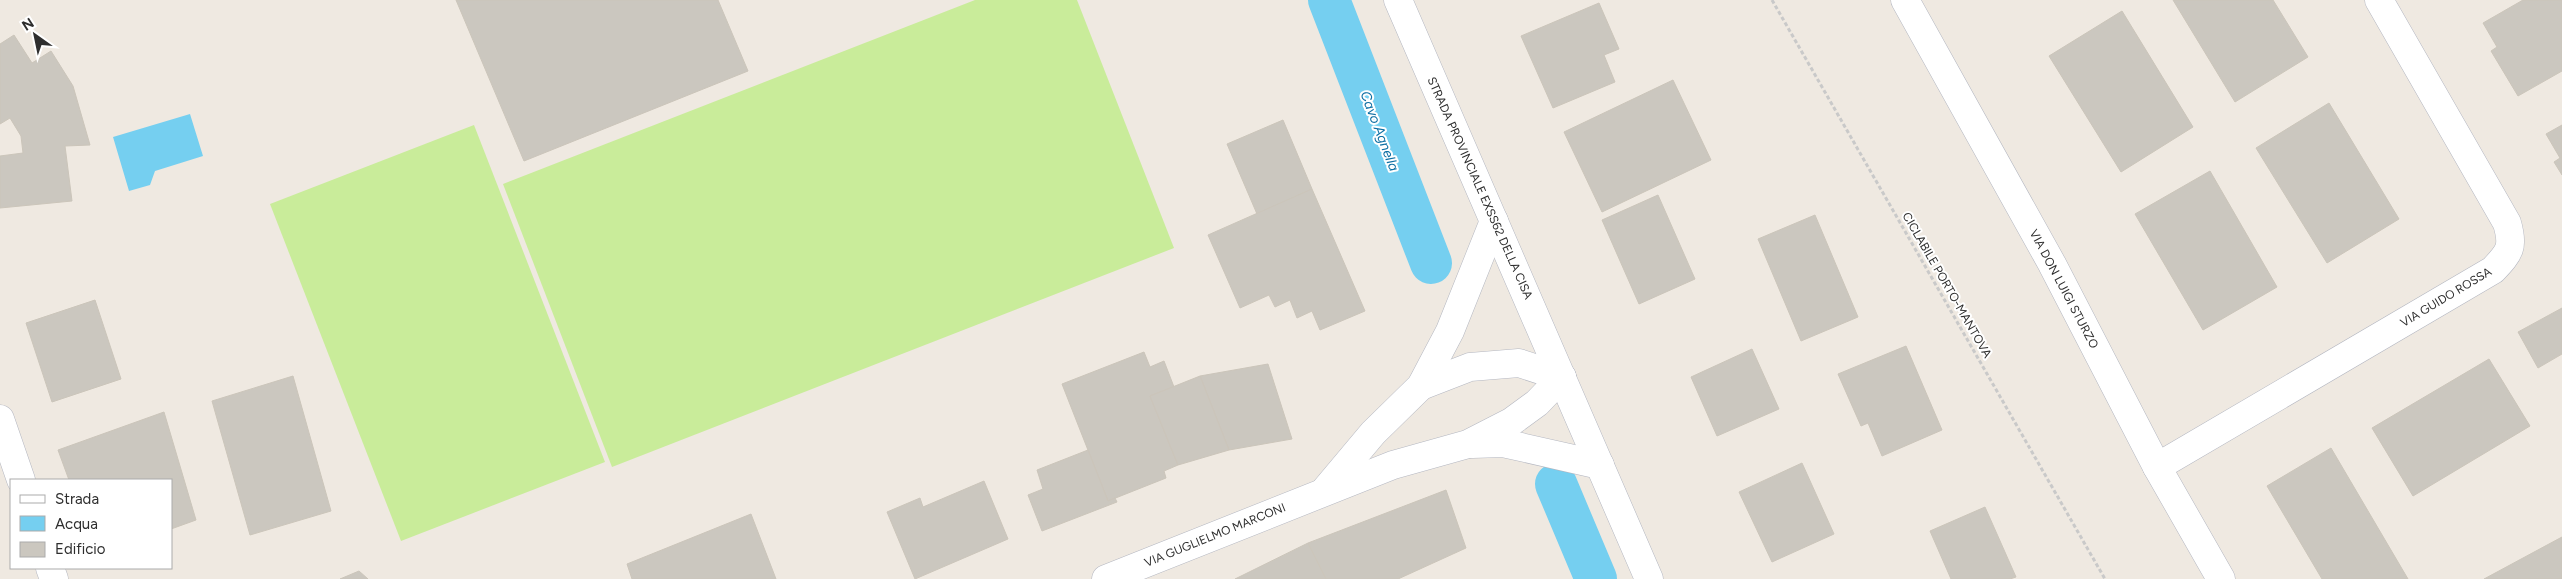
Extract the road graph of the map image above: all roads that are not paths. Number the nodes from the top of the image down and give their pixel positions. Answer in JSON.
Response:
{"nodes":[{"id":1,"x":1398,"y":0,"type":"edge"},
{"id":2,"x":1905,"y":0,"type":"edge"},
{"id":3,"x":2379,"y":0,"type":"edge"},
{"id":4,"x":1494,"y":221,"type":"junction"},
{"id":5,"x":1562,"y":377,"type":"junction"},
{"id":6,"x":1421,"y":386,"type":"junction"},
{"id":7,"x":0,"y":419,"type":"edge"},
{"id":8,"x":1468,"y":444,"type":"junction"},
{"id":9,"x":1600,"y":465,"type":"junction"},
{"id":10,"x":2158,"y":467,"type":"junction"},
{"id":11,"x":21,"y":479,"type":"edge"},
{"id":12,"x":1325,"y":491,"type":"junction"},
{"id":13,"x":1106,"y":579,"type":"edge"},
{"id":14,"x":1649,"y":579,"type":"edge"},
{"id":15,"x":2221,"y":579,"type":"edge"}],
"edges":[{"from":1,"to":4,"type":"street","name":"STRADA PROVINCIALE EXSS62 DELLA CISA"},
{"from":2,"to":10,"type":"street","name":"VIA DON LUIGI STURZO"},
{"from":3,"to":10,"type":"street","name":"VIA GUIDO ROSSA"},
{"from":4,"to":5,"type":"street","name":"STRADA PROVINCIALE EXSS62 DELLA CISA"},
{"from":4,"to":6,"type":"street","name":"VIA GUGLIELMO MARCONI"},
{"from":5,"to":6,"type":"street","name":"VIA GUGLIELMO MARCONI"},
{"from":5,"to":8,"type":"street","name":"VIA GUGLIELMO MARCONI"},
{"from":5,"to":9,"type":"street","name":"STRADA PROVINCIALE EXSS62 DELLA CISA"},
{"from":6,"to":12,"type":"street","name":"VIA GUGLIELMO MARCONI"},
{"from":7,"to":11,"type":"street"},
{"from":8,"to":9,"type":"street","name":"VIA GUGLIELMO MARCONI"},
{"from":8,"to":12,"type":"street","name":"VIA GUGLIELMO MARCONI"},
{"from":9,"to":14,"type":"street"},
{"from":10,"to":15,"type":"street","name":"VIA DON LUIGI STURZO"},
{"from":12,"to":13,"type":"street","name":"VIA GUGLIELMO MARCONI"}]}
